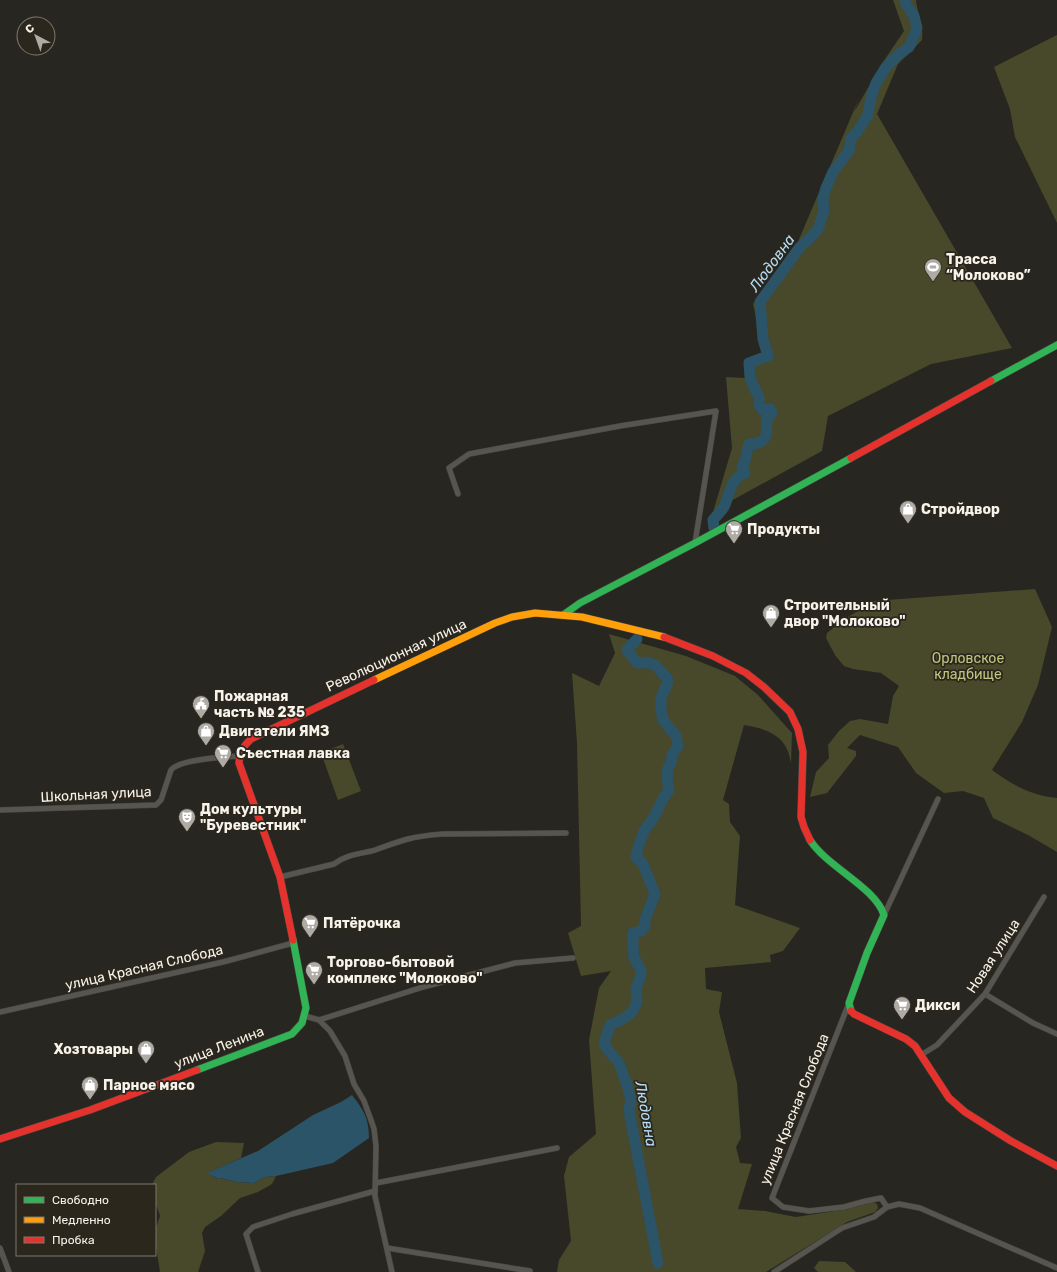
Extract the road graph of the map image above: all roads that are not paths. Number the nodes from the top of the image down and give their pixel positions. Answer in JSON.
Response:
{"nodes":[{"id":1,"x":1057,"y":345,"type":"edge"},
{"id":2,"x":458,"y":494,"type":"dead end"},
{"id":3,"x":694,"y":543,"type":"junction"},
{"id":4,"x":563,"y":615,"type":"junction"},
{"id":5,"x":239,"y":756,"type":"junction"},
{"id":6,"x":938,"y":799,"type":"dead end"},
{"id":7,"x":0,"y":810,"type":"edge"},
{"id":8,"x":566,"y":833,"type":"dead end"},
{"id":9,"x":280,"y":876,"type":"junction"},
{"id":10,"x":1044,"y":896,"type":"dead end"},
{"id":11,"x":884,"y":915,"type":"junction"},
{"id":12,"x":294,"y":943,"type":"junction"},
{"id":13,"x":573,"y":958,"type":"dead end"},
{"id":14,"x":985,"y":994,"type":"junction"},
{"id":15,"x":849,"y":1003,"type":"junction"},
{"id":16,"x":0,"y":1012,"type":"edge"},
{"id":17,"x":305,"y":1016,"type":"junction"},
{"id":18,"x":319,"y":1020,"type":"junction"},
{"id":19,"x":1057,"y":1034,"type":"edge"},
{"id":20,"x":921,"y":1055,"type":"junction"},
{"id":21,"x":0,"y":1139,"type":"edge"},
{"id":22,"x":557,"y":1148,"type":"dead end"},
{"id":23,"x":1057,"y":1166,"type":"edge"},
{"id":24,"x":376,"y":1183,"type":"junction"},
{"id":25,"x":375,"y":1191,"type":"junction"},
{"id":26,"x":887,"y":1207,"type":"junction"},
{"id":27,"x":0,"y":1248,"type":"edge"},
{"id":28,"x":387,"y":1248,"type":"junction"},
{"id":29,"x":1057,"y":1268,"type":"edge"},
{"id":30,"x":9,"y":1272,"type":"edge"},
{"id":31,"x":258,"y":1272,"type":"edge"},
{"id":32,"x":392,"y":1272,"type":"edge"},
{"id":33,"x":530,"y":1272,"type":"edge"},
{"id":34,"x":774,"y":1272,"type":"edge"}],
"edges":[{"from":1,"to":3,"type":"main road"},
{"from":2,"to":3,"type":"street"},
{"from":3,"to":4,"type":"main road"},
{"from":4,"to":5,"type":"main road","name":"Революционная улица"},
{"from":4,"to":11,"type":"main road","name":"Революционная улица"},
{"from":5,"to":7,"type":"street","name":"Школьная улица"},
{"from":5,"to":9,"type":"main road"},
{"from":6,"to":11,"type":"street"},
{"from":8,"to":9,"type":"street"},
{"from":9,"to":12,"type":"main road"},
{"from":10,"to":14,"type":"street","name":"Новая улица"},
{"from":11,"to":15,"type":"main road"},
{"from":12,"to":16,"type":"street","name":"улица Красная Слобода"},
{"from":12,"to":17,"type":"main road"},
{"from":13,"to":18,"type":"street"},
{"from":14,"to":19,"type":"street"},
{"from":14,"to":20,"type":"street","name":"Новая улица"},
{"from":15,"to":20,"type":"main road"},
{"from":15,"to":26,"type":"street","name":"улица Красная Слобода"},
{"from":17,"to":18,"type":"street"},
{"from":17,"to":21,"type":"main road","name":"улица Ленина"},
{"from":18,"to":24,"type":"street"},
{"from":20,"to":23,"type":"main road"},
{"from":22,"to":24,"type":"street"},
{"from":24,"to":25,"type":"street"},
{"from":25,"to":28,"type":"street"},
{"from":25,"to":31,"type":"street"},
{"from":26,"to":29,"type":"street"},
{"from":26,"to":34,"type":"street"},
{"from":27,"to":30,"type":"street"},
{"from":28,"to":32,"type":"street"},
{"from":28,"to":33,"type":"street"}]}
